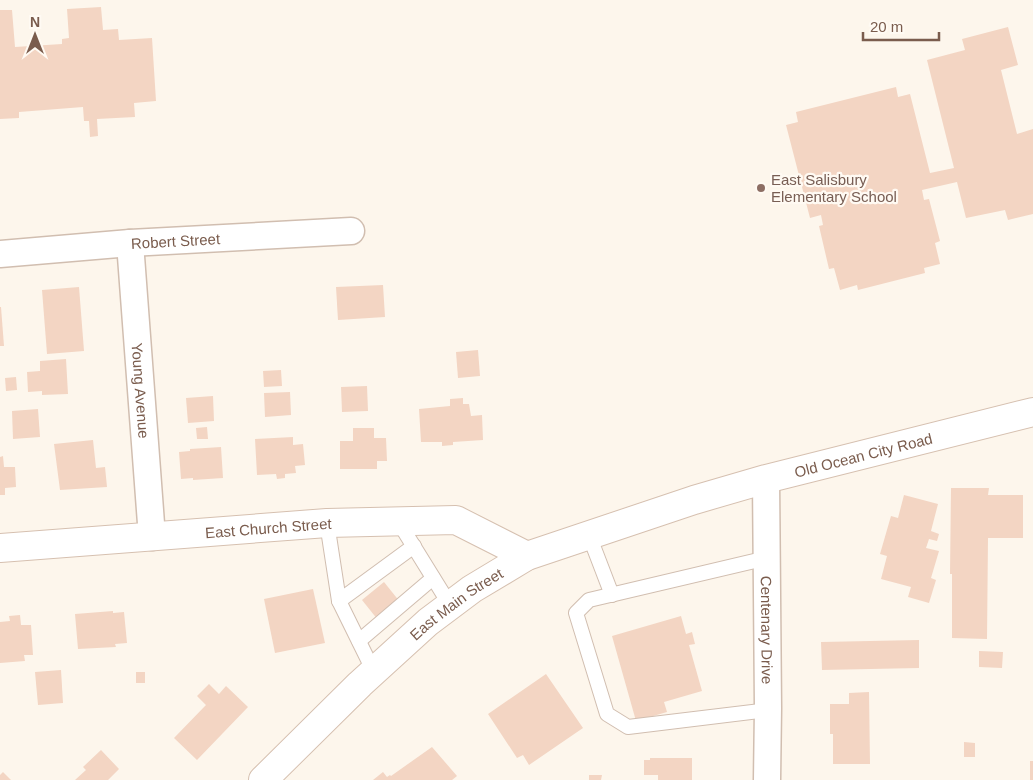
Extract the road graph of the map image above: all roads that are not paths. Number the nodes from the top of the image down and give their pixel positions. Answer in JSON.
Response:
{"nodes":[{"id":1,"x":351,"y":231,"type":"dead end"},
{"id":2,"x":130,"y":243,"type":"junction"},
{"id":3,"x":0,"y":254,"type":"edge"},
{"id":4,"x":1033,"y":412,"type":"edge"},
{"id":5,"x":766,"y":479,"type":"junction"},
{"id":6,"x":694,"y":500,"type":"joint"},
{"id":7,"x":398,"y":521,"type":"junction"},
{"id":8,"x":327,"y":523,"type":"junction"},
{"id":9,"x":589,"y":535,"type":"junction"},
{"id":10,"x":152,"y":537,"type":"junction"},
{"id":11,"x":414,"y":546,"type":"junction"},
{"id":12,"x":0,"y":548,"type":"edge"},
{"id":13,"x":527,"y":556,"type":"junction"},
{"id":14,"x":766,"y":558,"type":"junction"},
{"id":15,"x":433,"y":578,"type":"junction"},
{"id":16,"x":612,"y":594,"type":"junction"},
{"id":17,"x":339,"y":601,"type":"junction"},
{"id":18,"x":450,"y":605,"type":"junction"},
{"id":19,"x":359,"y":641,"type":"junction"},
{"id":20,"x":374,"y":672,"type":"junction"},
{"id":21,"x":768,"y":710,"type":"junction"},
{"id":22,"x":263,"y":780,"type":"edge"},
{"id":23,"x":767,"y":780,"type":"edge"}],
"edges":[{"from":1,"to":2,"type":"street","name":"Robert Street"},
{"from":2,"to":3,"type":"street","name":"Robert Street"},
{"from":2,"to":10,"type":"street","name":"Young Avenue"},
{"from":4,"to":5,"type":"main road","name":"Old Ocean City Road"},
{"from":5,"to":6,"type":"main road","name":"Old Ocean City Road"},
{"from":5,"to":14,"type":"street","name":"Centenary Drive"},
{"from":6,"to":9,"type":"main road","name":"East Main Street"},
{"from":7,"to":8,"type":"main road","name":"East Church Street"},
{"from":7,"to":11,"type":"lane"},
{"from":7,"to":13,"type":"main road","name":"East Church Street"},
{"from":8,"to":10,"type":"main road","name":"East Church Street"},
{"from":8,"to":17,"type":"lane"},
{"from":9,"to":13,"type":"main road","name":"East Main Street"},
{"from":9,"to":16,"type":"lane"},
{"from":10,"to":12,"type":"main road","name":"East Church Street"},
{"from":11,"to":15,"type":"lane"},
{"from":11,"to":17,"type":"lane"},
{"from":13,"to":18,"type":"main road","name":"East Main Street"},
{"from":14,"to":16,"type":"lane"},
{"from":14,"to":21,"type":"street","name":"Centenary Drive"},
{"from":15,"to":18,"type":"lane"},
{"from":15,"to":19,"type":"lane"},
{"from":16,"to":21,"type":"lane"},
{"from":17,"to":19,"type":"lane"},
{"from":18,"to":20,"type":"main road","name":"East Main Street"},
{"from":19,"to":20,"type":"lane"},
{"from":20,"to":22,"type":"main road","name":"East Main Street"},
{"from":21,"to":23,"type":"street","name":"Centenary Drive"}]}
